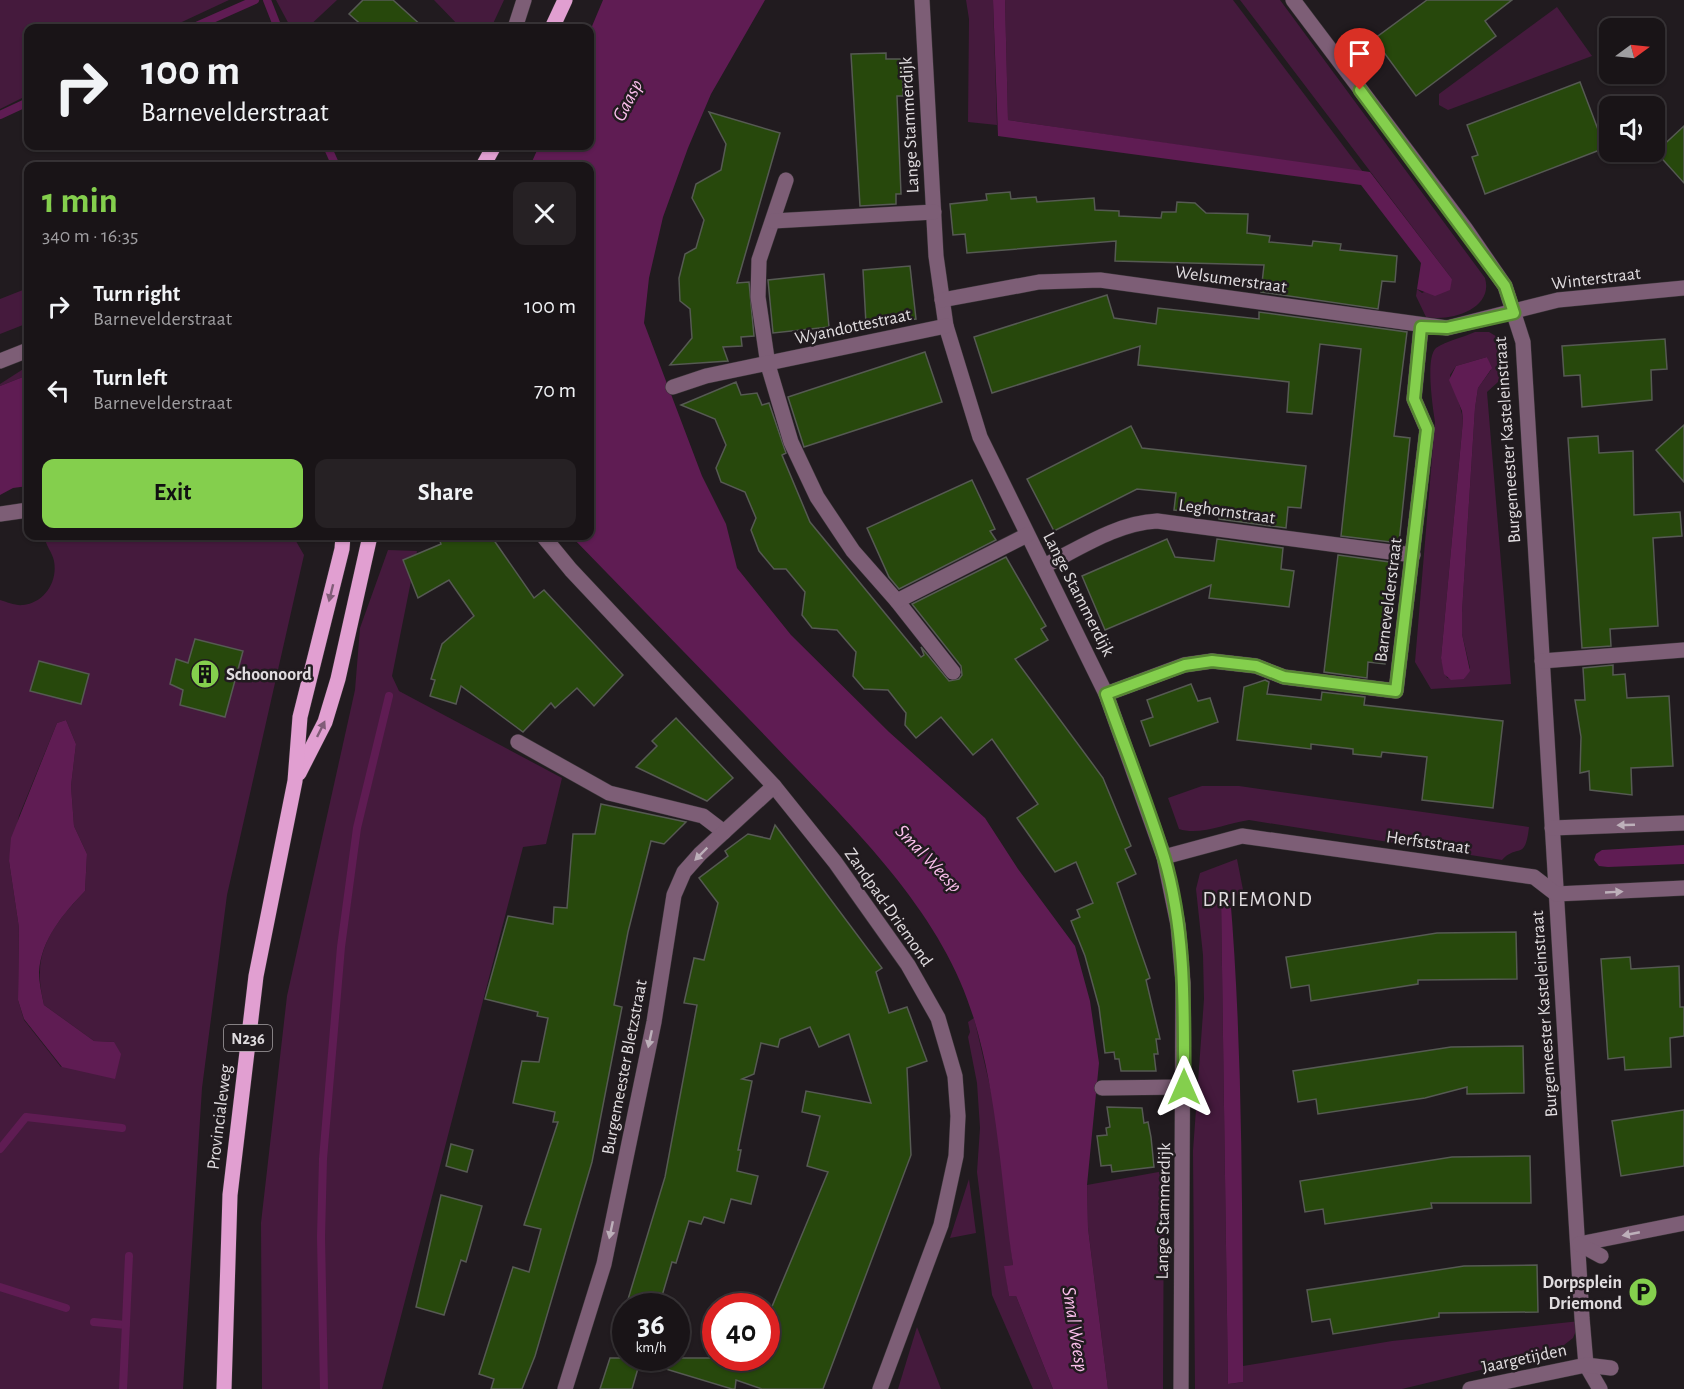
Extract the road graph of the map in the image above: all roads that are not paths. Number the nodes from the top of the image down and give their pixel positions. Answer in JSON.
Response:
{"nodes":[{"id":1,"x":524,"y":0,"type":"edge"},
{"id":2,"x":565,"y":0,"type":"edge"},
{"id":3,"x":922,"y":0,"type":"edge"},
{"id":4,"x":1293,"y":0,"type":"edge"},
{"id":5,"x":516,"y":24,"type":"edge"},
{"id":6,"x":554,"y":24,"type":"edge"},
{"id":7,"x":786,"y":180,"type":"dead end"},
{"id":8,"x":934,"y":212,"type":"junction"},
{"id":9,"x":773,"y":221,"type":"junction"},
{"id":10,"x":1684,"y":288,"type":"edge"},
{"id":11,"x":942,"y":300,"type":"junction"},
{"id":12,"x":1514,"y":313,"type":"junction"},
{"id":13,"x":946,"y":326,"type":"junction"},
{"id":14,"x":1421,"y":327,"type":"junction"},
{"id":15,"x":24,"y":352,"type":"edge"},
{"id":16,"x":0,"y":361,"type":"edge"},
{"id":17,"x":768,"y":365,"type":"junction"},
{"id":18,"x":673,"y":387,"type":"dead end"},
{"id":19,"x":24,"y":511,"type":"edge"},
{"id":20,"x":0,"y":514,"type":"edge"},
{"id":21,"x":1027,"y":535,"type":"junction"},
{"id":22,"x":342,"y":540,"type":"edge"},
{"id":23,"x":369,"y":540,"type":"edge"},
{"id":24,"x":546,"y":540,"type":"edge"},
{"id":25,"x":1413,"y":555,"type":"junction"},
{"id":26,"x":1044,"y":566,"type":"junction"},
{"id":27,"x":897,"y":601,"type":"junction"},
{"id":28,"x":1684,"y":650,"type":"edge"},
{"id":29,"x":1542,"y":661,"type":"junction"},
{"id":30,"x":953,"y":672,"type":"dead end"},
{"id":31,"x":1106,"y":694,"type":"junction"},
{"id":32,"x":518,"y":742,"type":"dead end"},
{"id":33,"x":296,"y":782,"type":"junction"},
{"id":34,"x":774,"y":786,"type":"junction"},
{"id":35,"x":1684,"y":823,"type":"edge"},
{"id":36,"x":1552,"y":828,"type":"junction"},
{"id":37,"x":723,"y":832,"type":"junction"},
{"id":38,"x":1164,"y":857,"type":"junction"},
{"id":39,"x":1684,"y":888,"type":"edge"},
{"id":40,"x":1556,"y":894,"type":"junction"},
{"id":41,"x":1184,"y":1087,"type":"junction"},
{"id":42,"x":1102,"y":1088,"type":"dead end"},
{"id":43,"x":1680,"y":1226,"type":"edge"},
{"id":44,"x":1579,"y":1244,"type":"junction"},
{"id":45,"x":1601,"y":1256,"type":"dead end"},
{"id":46,"x":1586,"y":1365,"type":"junction"},
{"id":47,"x":1611,"y":1368,"type":"dead end"},
{"id":48,"x":224,"y":1389,"type":"edge"},
{"id":49,"x":565,"y":1389,"type":"edge"},
{"id":50,"x":880,"y":1389,"type":"edge"},
{"id":51,"x":1181,"y":1389,"type":"edge"},
{"id":52,"x":1470,"y":1389,"type":"edge"},
{"id":53,"x":1600,"y":1389,"type":"edge"}],
"edges":[{"from":1,"to":5,"type":"street"},
{"from":2,"to":6,"type":"main road"},
{"from":3,"to":8,"type":"street","name":"Lange Stammerdijk"},
{"from":4,"to":12,"type":"street","name":"Burgemeester Kasteleinstraat"},
{"from":7,"to":9,"type":"street"},
{"from":8,"to":9,"type":"street"},
{"from":8,"to":11,"type":"street","name":"Lange Stammerdijk"},
{"from":9,"to":17,"type":"street"},
{"from":10,"to":12,"type":"street","name":"Winterstraat"},
{"from":11,"to":13,"type":"street","name":"Lange Stammerdijk"},
{"from":11,"to":14,"type":"street","name":"Welsumerstraat"},
{"from":12,"to":14,"type":"street","name":"Welsumerstraat"},
{"from":12,"to":29,"type":"street","name":"Burgemeester Kasteleinstraat"},
{"from":13,"to":17,"type":"street","name":"Wyandottestraat"},
{"from":13,"to":21,"type":"street","name":"Lange Stammerdijk"},
{"from":14,"to":25,"type":"street","name":"Barnevelderstraat"},
{"from":15,"to":16,"type":"street"},
{"from":17,"to":18,"type":"street","name":"Wyandottestraat"},
{"from":17,"to":27,"type":"street"},
{"from":19,"to":20,"type":"street"},
{"from":21,"to":26,"type":"street","name":"Lange Stammerdijk"},
{"from":21,"to":27,"type":"street"},
{"from":22,"to":33,"type":"main road","name":"Provincialeweg","number":"N236","one_way":true},
{"from":33,"to":23,"type":"main road","name":"Provincialeweg","number":"N236","one_way":true},
{"from":24,"to":34,"type":"street","name":"Zandpad-Driemond"},
{"from":25,"to":26,"type":"street","name":"Leghornstraat"},
{"from":25,"to":31,"type":"street","name":"Barnevelderstraat"},
{"from":26,"to":31,"type":"street","name":"Lange Stammerdijk"},
{"from":27,"to":30,"type":"street"},
{"from":28,"to":29,"type":"street"},
{"from":29,"to":36,"type":"street","name":"Burgemeester Kasteleinstraat"},
{"from":31,"to":38,"type":"street","name":"Lange Stammerdijk"},
{"from":32,"to":37,"type":"street"},
{"from":33,"to":48,"type":"main road","name":"Provincialeweg","number":"N236"},
{"from":34,"to":37,"type":"street","name":"Burgemeester Bletzstraat"},
{"from":34,"to":50,"type":"street","name":"Zandpad-Driemond"},
{"from":35,"to":36,"type":"street","one_way":true},
{"from":36,"to":40,"type":"street","name":"Burgemeester Kasteleinstraat"},
{"from":37,"to":49,"type":"street","name":"Burgemeester Bletzstraat","one_way":true},
{"from":38,"to":40,"type":"street","name":"Herfststraat"},
{"from":38,"to":41,"type":"street","name":"Lange Stammerdijk"},
{"from":40,"to":39,"type":"street","one_way":true},
{"from":40,"to":44,"type":"street","name":"Burgemeester Kasteleinstraat"},
{"from":41,"to":42,"type":"street"},
{"from":41,"to":51,"type":"street","name":"Lange Stammerdijk"},
{"from":43,"to":44,"type":"street","one_way":true},
{"from":44,"to":45,"type":"street"},
{"from":44,"to":46,"type":"street","name":"Burgemeester Kasteleinstraat"},
{"from":46,"to":47,"type":"street","name":"Jaargetijden"},
{"from":46,"to":52,"type":"street","name":"Jaargetijden"},
{"from":46,"to":53,"type":"street"}]}
